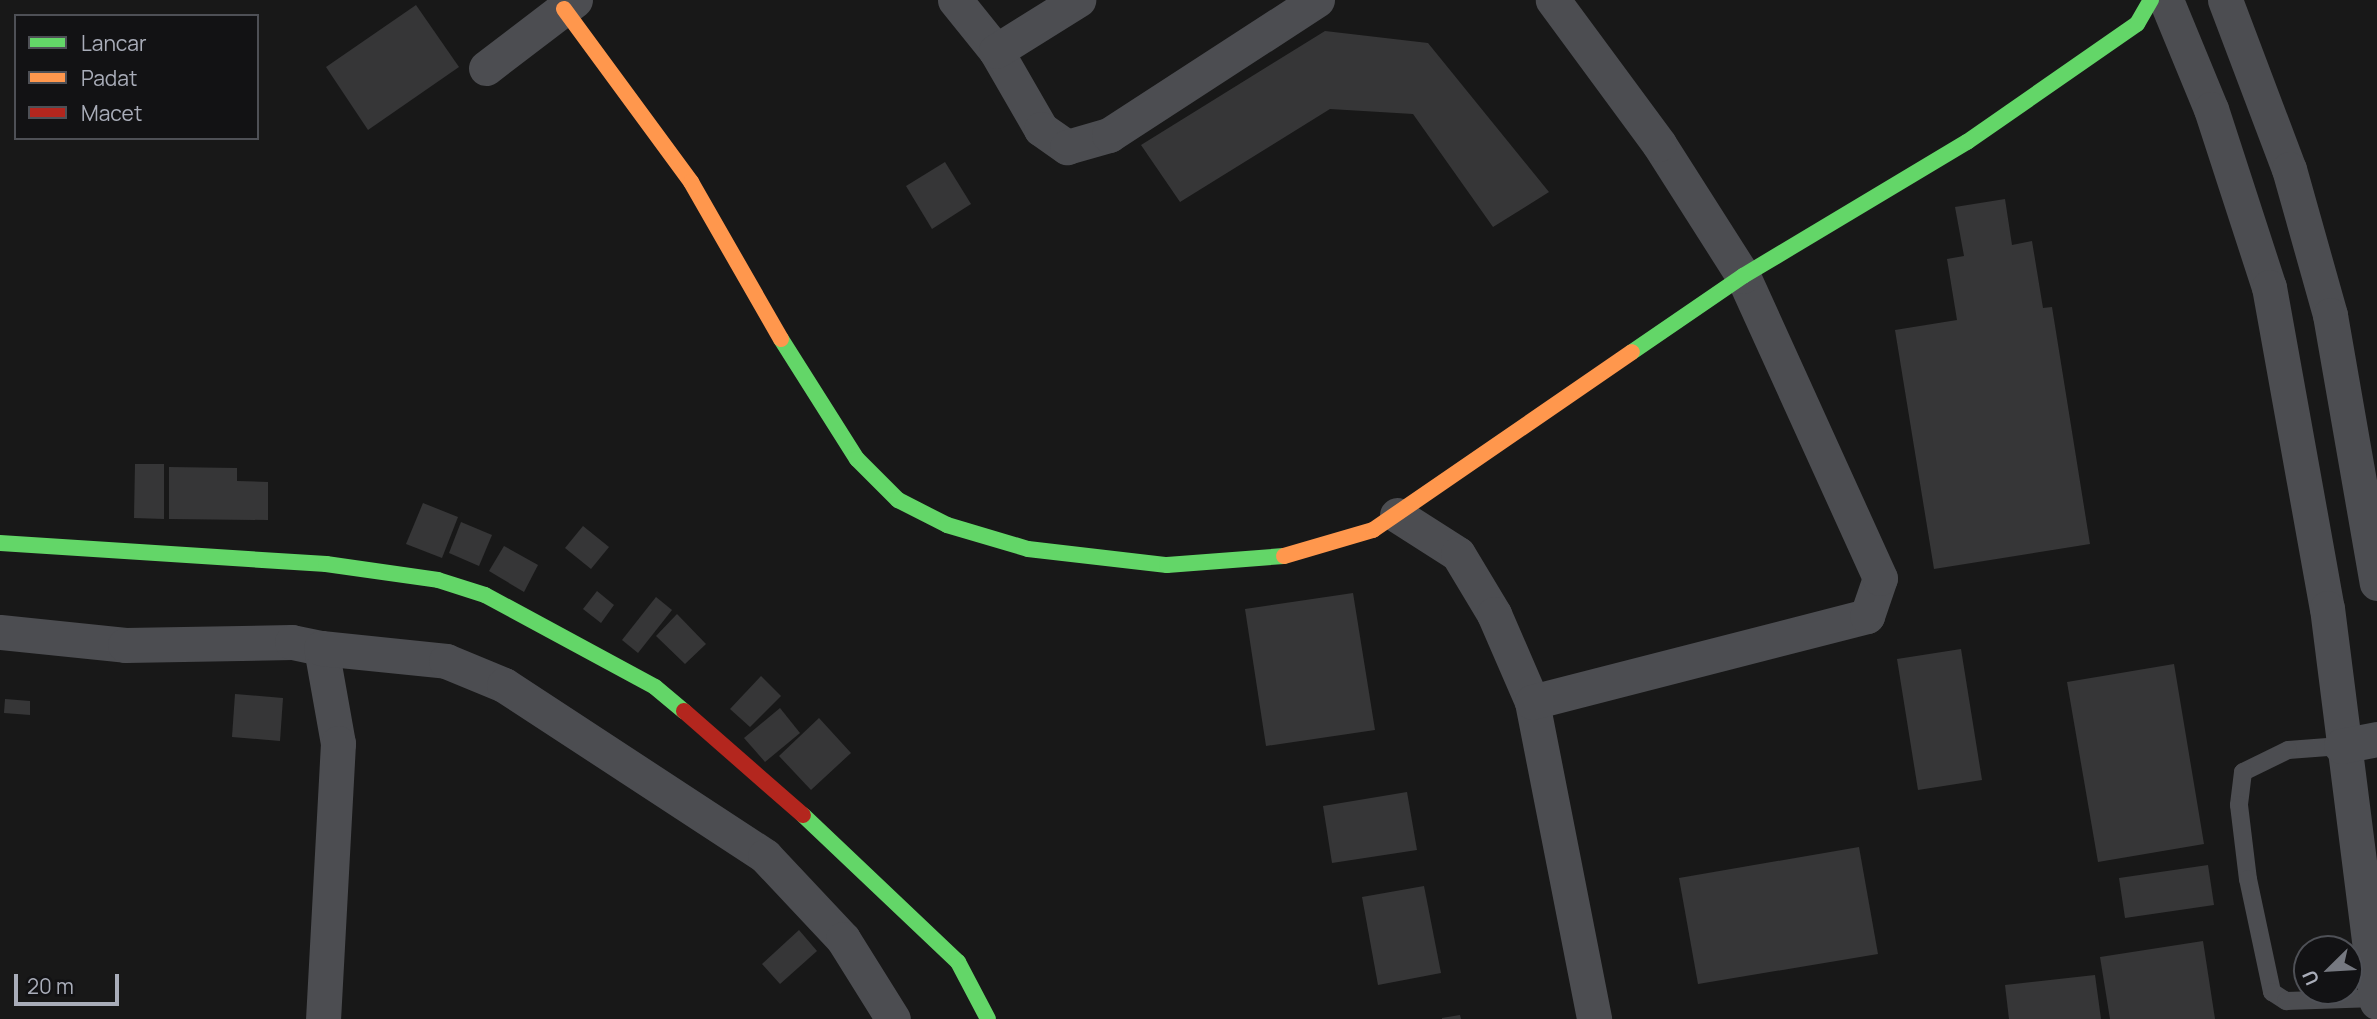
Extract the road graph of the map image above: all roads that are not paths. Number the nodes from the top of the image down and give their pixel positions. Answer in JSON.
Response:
{"nodes":[{"id":1,"x":956,"y":0,"type":"edge"},
{"id":2,"x":1078,"y":0,"type":"edge"},
{"id":3,"x":1317,"y":0,"type":"edge"},
{"id":4,"x":1553,"y":0,"type":"edge"},
{"id":5,"x":2225,"y":0,"type":"edge"},
{"id":6,"x":569,"y":4,"type":"edge"},
{"id":7,"x":2178,"y":8,"type":"edge"},
{"id":8,"x":2144,"y":12,"type":"edge"},
{"id":9,"x":996,"y":51,"type":"junction"},
{"id":10,"x":486,"y":68,"type":"dead end"},
{"id":11,"x":1743,"y":276,"type":"junction"},
{"id":12,"x":1397,"y":515,"type":"junction"},
{"id":13,"x":0,"y":543,"type":"edge"},
{"id":14,"x":2377,"y":583,"type":"edge"},
{"id":15,"x":0,"y":632,"type":"edge"},
{"id":16,"x":320,"y":648,"type":"junction"},
{"id":17,"x":1532,"y":702,"type":"junction"},
{"id":18,"x":2377,"y":740,"type":"edge"},
{"id":19,"x":2341,"y":746,"type":"junction"},
{"id":20,"x":2377,"y":1000,"type":"edge"},
{"id":21,"x":323,"y":1019,"type":"edge"},
{"id":22,"x":893,"y":1019,"type":"edge"},
{"id":23,"x":988,"y":1019,"type":"edge"},
{"id":24,"x":1594,"y":1019,"type":"edge"}],
"edges":[{"from":1,"to":9,"type":"street"},
{"from":2,"to":9,"type":"street"},
{"from":3,"to":9,"type":"street"},
{"from":4,"to":11,"type":"street"},
{"from":5,"to":14,"type":"street"},
{"from":6,"to":10,"type":"street"},
{"from":6,"to":12,"type":"street"},
{"from":7,"to":8,"type":"street"},
{"from":7,"to":19,"type":"street"},
{"from":8,"to":11,"type":"street"},
{"from":11,"to":12,"type":"street"},
{"from":11,"to":17,"type":"street"},
{"from":12,"to":17,"type":"street"},
{"from":13,"to":23,"type":"street"},
{"from":15,"to":16,"type":"street"},
{"from":16,"to":21,"type":"street"},
{"from":16,"to":22,"type":"street"},
{"from":17,"to":24,"type":"street"},
{"from":18,"to":19,"type":"street"},
{"from":19,"to":20,"type":"street"},
{"from":19,"to":20,"type":"lane"}]}
